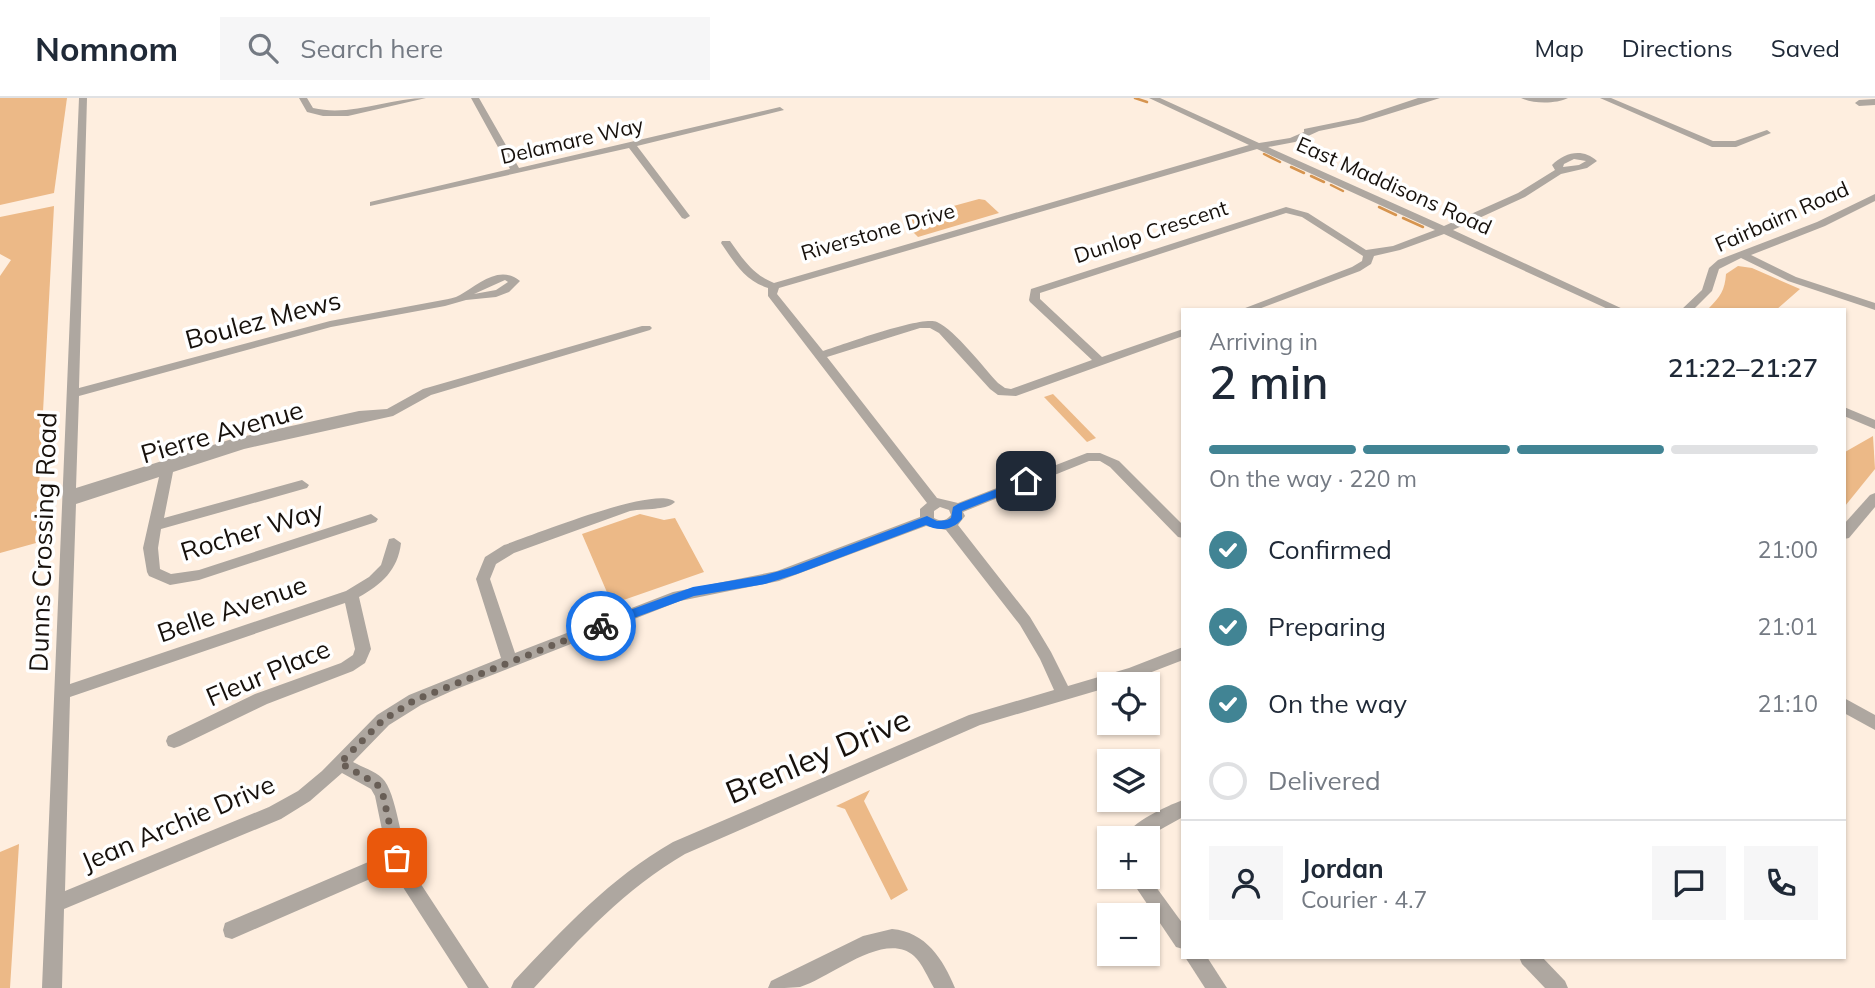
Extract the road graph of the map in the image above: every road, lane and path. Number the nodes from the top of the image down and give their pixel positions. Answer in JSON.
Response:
{"nodes":[{"id":1,"x":83,"y":98,"type":"edge"},
{"id":2,"x":303,"y":98,"type":"edge"},
{"id":3,"x":422,"y":98,"type":"edge"},
{"id":4,"x":475,"y":98,"type":"edge"},
{"id":5,"x":1153,"y":98,"type":"edge"},
{"id":6,"x":1436,"y":98,"type":"edge"},
{"id":7,"x":1525,"y":98,"type":"edge"},
{"id":8,"x":1564,"y":98,"type":"edge"},
{"id":9,"x":1604,"y":98,"type":"edge"},
{"id":10,"x":1609,"y":98,"type":"edge"},
{"id":11,"x":1420,"y":99,"type":"edge"},
{"id":12,"x":1875,"y":102,"type":"edge"},
{"id":13,"x":1859,"y":103,"type":"dead end"},
{"id":14,"x":780,"y":110,"type":"dead end"},
{"id":15,"x":1645,"y":116,"type":"junction"},
{"id":16,"x":1767,"y":132,"type":"dead end"},
{"id":17,"x":632,"y":145,"type":"junction"},
{"id":18,"x":1258,"y":146,"type":"junction"},
{"id":19,"x":1560,"y":171,"type":"dead end"},
{"id":20,"x":516,"y":172,"type":"junction"},
{"id":21,"x":1875,"y":197,"type":"edge"},
{"id":22,"x":373,"y":204,"type":"dead end"},
{"id":23,"x":685,"y":216,"type":"dead end"},
{"id":24,"x":1444,"y":229,"type":"junction"},
{"id":25,"x":726,"y":243,"type":"dead end"},
{"id":26,"x":1369,"y":254,"type":"junction"},
{"id":27,"x":1741,"y":254,"type":"junction"},
{"id":28,"x":774,"y":286,"type":"junction"},
{"id":29,"x":465,"y":297,"type":"dead end"},
{"id":30,"x":1875,"y":307,"type":"edge"},
{"id":31,"x":1250,"y":308,"type":"edge"},
{"id":32,"x":1616,"y":308,"type":"edge"},
{"id":33,"x":1688,"y":308,"type":"edge"},
{"id":34,"x":646,"y":328,"type":"dead end"},
{"id":35,"x":1181,"y":333,"type":"edge"},
{"id":36,"x":820,"y":356,"type":"junction"},
{"id":37,"x":1101,"y":362,"type":"junction"},
{"id":38,"x":74,"y":393,"type":"junction"},
{"id":39,"x":1846,"y":412,"type":"edge"},
{"id":40,"x":1875,"y":425,"type":"edge"},
{"id":41,"x":167,"y":468,"type":"junction"},
{"id":42,"x":302,"y":485,"type":"dead end"},
{"id":43,"x":70,"y":498,"type":"junction"},
{"id":44,"x":1875,"y":498,"type":"edge"},
{"id":45,"x":668,"y":502,"type":"dead end"},
{"id":46,"x":934,"y":503,"type":"junction"},
{"id":47,"x":957,"y":509,"type":"junction"},
{"id":48,"x":371,"y":519,"type":"dead end"},
{"id":49,"x":927,"y":520,"type":"junction"},
{"id":50,"x":950,"y":524,"type":"junction"},
{"id":51,"x":157,"y":525,"type":"junction"},
{"id":52,"x":1181,"y":531,"type":"edge"},
{"id":53,"x":1846,"y":532,"type":"edge"},
{"id":54,"x":394,"y":543,"type":"dead end"},
{"id":55,"x":351,"y":595,"type":"junction"},
{"id":56,"x":1181,"y":654,"type":"edge"},
{"id":57,"x":510,"y":661,"type":"junction"},
{"id":58,"x":62,"y":693,"type":"junction"},
{"id":59,"x":1064,"y":694,"type":"junction"},
{"id":60,"x":1846,"y":706,"type":"edge"},
{"id":61,"x":1875,"y":723,"type":"edge"},
{"id":62,"x":174,"y":741,"type":"dead end"},
{"id":63,"x":340,"y":763,"type":"junction"},
{"id":64,"x":1181,"y":809,"type":"edge"},
{"id":65,"x":1149,"y":826,"type":"edge"},
{"id":66,"x":397,"y":858,"type":"junction"},
{"id":67,"x":1147,"y":889,"type":"edge"},
{"id":68,"x":55,"y":904,"type":"junction"},
{"id":69,"x":232,"y":930,"type":"dead end"},
{"id":70,"x":1181,"y":937,"type":"edge"},
{"id":71,"x":1196,"y":959,"type":"edge"},
{"id":72,"x":1530,"y":959,"type":"edge"},
{"id":73,"x":52,"y":988,"type":"edge"},
{"id":74,"x":479,"y":988,"type":"edge"},
{"id":75,"x":521,"y":988,"type":"edge"},
{"id":76,"x":778,"y":988,"type":"edge"},
{"id":77,"x":945,"y":988,"type":"edge"},
{"id":78,"x":1217,"y":988,"type":"edge"},
{"id":79,"x":1558,"y":988,"type":"edge"}],
"edges":[{"from":1,"to":38,"type":"street","name":"Dunns Crossing Road"},
{"from":2,"to":3,"type":"street"},
{"from":4,"to":20,"type":"street"},
{"from":5,"to":18,"type":"street","name":"East Maddisons Road"},
{"from":6,"to":11,"type":"street","name":"Riverstone Drive"},
{"from":7,"to":8,"type":"street"},
{"from":9,"to":15,"type":"street"},
{"from":10,"to":15,"type":"street"},
{"from":11,"to":18,"type":"street","name":"Riverstone Drive"},
{"from":12,"to":13,"type":"street"},
{"from":14,"to":17,"type":"street","name":"Delamare Way"},
{"from":15,"to":16,"type":"street"},
{"from":17,"to":20,"type":"street","name":"Delamare Way"},
{"from":17,"to":23,"type":"street"},
{"from":18,"to":24,"type":"street","name":"East Maddisons Road"},
{"from":18,"to":28,"type":"street","name":"Riverstone Drive"},
{"from":19,"to":24,"type":"street"},
{"from":20,"to":22,"type":"street","name":"Delamare Way"},
{"from":21,"to":27,"type":"street","name":"Fairbairn Road"},
{"from":24,"to":26,"type":"street"},
{"from":24,"to":32,"type":"street","name":"East Maddisons Road"},
{"from":25,"to":28,"type":"street"},
{"from":26,"to":31,"type":"street"},
{"from":26,"to":37,"type":"street","name":"Dunlop Crescent"},
{"from":27,"to":30,"type":"street"},
{"from":27,"to":33,"type":"street","name":"Fairbairn Road"},
{"from":28,"to":36,"type":"street","name":"Riverstone Drive"},
{"from":29,"to":38,"type":"street","name":"Boulez Mews"},
{"from":34,"to":41,"type":"street","name":"Pierre Avenue"},
{"from":35,"to":37,"type":"street"},
{"from":36,"to":37,"type":"street"},
{"from":36,"to":46,"type":"street","name":"Riverstone Drive"},
{"from":38,"to":43,"type":"street","name":"Dunns Crossing Road"},
{"from":39,"to":40,"type":"street"},
{"from":41,"to":43,"type":"street","name":"Pierre Avenue"},
{"from":41,"to":51,"type":"street","name":"Rocher Way"},
{"from":42,"to":51,"type":"street","name":"Rocher Way"},
{"from":43,"to":58,"type":"street","name":"Dunns Crossing Road"},
{"from":44,"to":53,"type":"street"},
{"from":45,"to":57,"type":"street"},
{"from":46,"to":47,"type":"street"},
{"from":46,"to":49,"type":"street"},
{"from":47,"to":50,"type":"street"},
{"from":47,"to":52,"type":"street"},
{"from":48,"to":51,"type":"street","name":"Rocher Way"},
{"from":49,"to":50,"type":"street"},
{"from":49,"to":57,"type":"street","name":"Jean Archie Drive"},
{"from":50,"to":59,"type":"street"},
{"from":54,"to":55,"type":"street","name":"Belle Avenue"},
{"from":55,"to":58,"type":"street","name":"Belle Avenue"},
{"from":55,"to":62,"type":"street","name":"Fleur Place"},
{"from":56,"to":59,"type":"street","name":"Brenley Drive"},
{"from":57,"to":63,"type":"street","name":"Jean Archie Drive"},
{"from":58,"to":68,"type":"street","name":"Dunns Crossing Road"},
{"from":59,"to":75,"type":"street","name":"Brenley Drive"},
{"from":60,"to":61,"type":"street"},
{"from":63,"to":66,"type":"street"},
{"from":63,"to":68,"type":"street","name":"Jean Archie Drive"},
{"from":64,"to":65,"type":"street"},
{"from":66,"to":69,"type":"street"},
{"from":66,"to":74,"type":"street"},
{"from":67,"to":70,"type":"street"},
{"from":68,"to":73,"type":"street","name":"Dunns Crossing Road"},
{"from":71,"to":78,"type":"street"},
{"from":72,"to":79,"type":"street"},
{"from":76,"to":77,"type":"street"}]}
